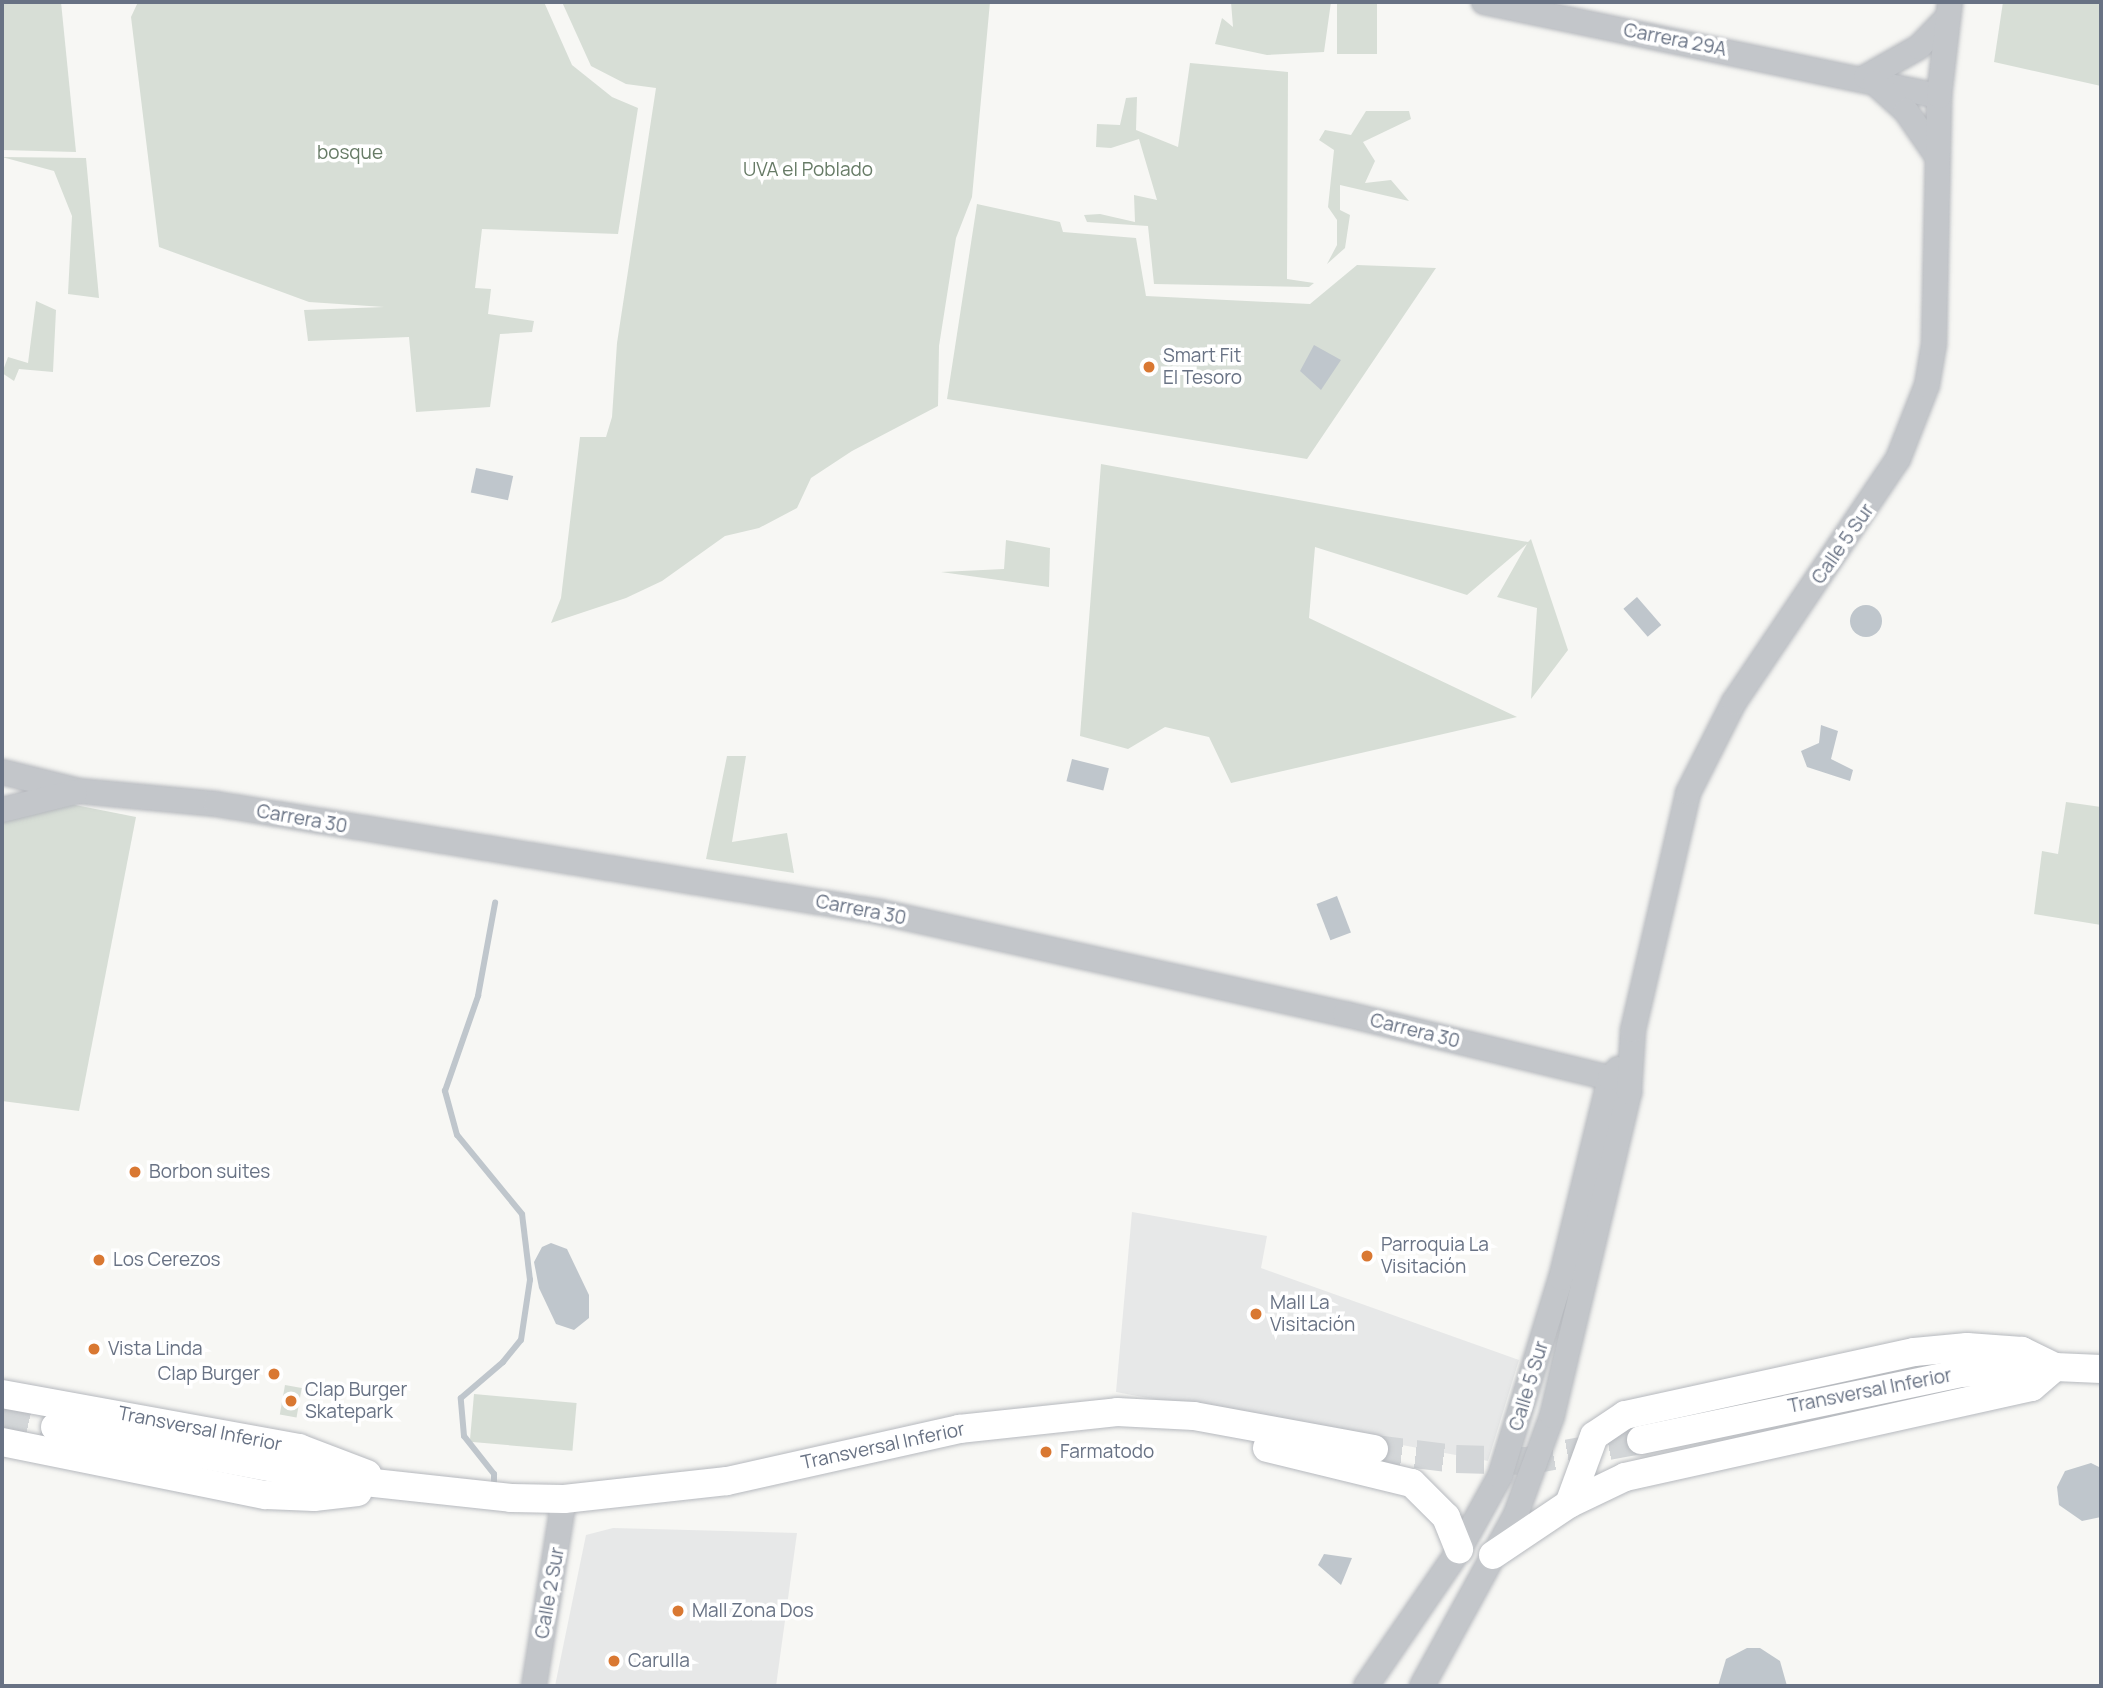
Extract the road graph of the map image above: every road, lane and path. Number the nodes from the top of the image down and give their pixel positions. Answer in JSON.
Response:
{"nodes":[{"id":1,"x":1484,"y":2,"type":"edge"},
{"id":2,"x":1949,"y":9,"type":"edge"},
{"id":3,"x":1866,"y":77,"type":"junction"},
{"id":4,"x":1940,"y":96,"type":"junction"},
{"id":5,"x":1937,"y":156,"type":"junction"},
{"id":6,"x":2,"y":772,"type":"edge"},
{"id":7,"x":79,"y":790,"type":"junction"},
{"id":8,"x":2,"y":810,"type":"edge"},
{"id":9,"x":1620,"y":1085,"type":"junction"},
{"id":10,"x":2055,"y":1367,"type":"junction"},
{"id":11,"x":2101,"y":1369,"type":"edge"},
{"id":12,"x":2,"y":1394,"type":"edge"},
{"id":13,"x":1061,"y":1417,"type":"junction"},
{"id":14,"x":55,"y":1427,"type":"tunnel mouth"},
{"id":15,"x":1641,"y":1440,"type":"tunnel mouth"},
{"id":16,"x":2,"y":1442,"type":"edge"},
{"id":17,"x":1374,"y":1449,"type":"tunnel mouth"},
{"id":18,"x":391,"y":1485,"type":"junction"},
{"id":19,"x":565,"y":1499,"type":"junction"},
{"id":20,"x":1569,"y":1504,"type":"junction"},
{"id":21,"x":1459,"y":1550,"type":"junction"},
{"id":22,"x":1493,"y":1555,"type":"junction"},
{"id":23,"x":534,"y":1686,"type":"edge"},
{"id":24,"x":1366,"y":1686,"type":"edge"},
{"id":25,"x":1422,"y":1686,"type":"edge"}],
"edges":[{"from":1,"to":3,"type":"street","name":"Carrera 29A"},
{"from":2,"to":3,"type":"street"},
{"from":2,"to":4,"type":"street","name":"Calle 5 Sur"},
{"from":3,"to":4,"type":"street","name":"Carrera 29A"},
{"from":3,"to":5,"type":"street"},
{"from":4,"to":5,"type":"street","name":"Calle 5 Sur"},
{"from":5,"to":9,"type":"street","name":"Calle 5 Sur"},
{"from":6,"to":7,"type":"street","name":"Carrera 30"},
{"from":7,"to":8,"type":"street","name":"Carrera 30"},
{"from":7,"to":9,"type":"street","name":"Carrera 30"},
{"from":9,"to":21,"type":"street","name":"Calle 5 Sur"},
{"from":9,"to":22,"type":"street","name":"Calle 5 Sur"},
{"from":10,"to":11,"type":"main road","name":"Transversal Inferior"},
{"from":10,"to":15,"type":"main road","name":"Transversal Inferior"},
{"from":10,"to":20,"type":"main road"},
{"from":10,"to":20,"type":"main road"},
{"from":12,"to":18,"type":"main road","name":"Transversal Inferior"},
{"from":13,"to":17,"type":"main road","name":"Transversal Inferior"},
{"from":13,"to":19,"type":"main road","name":"Transversal Inferior"},
{"from":13,"to":21,"type":"main road"},
{"from":14,"to":18,"type":"main road","name":"Transversal Inferior"},
{"from":16,"to":18,"type":"main road"},
{"from":18,"to":19,"type":"main road","name":"Transversal Inferior"},
{"from":19,"to":23,"type":"street","name":"Calle 2 Sur"},
{"from":20,"to":22,"type":"main road"},
{"from":21,"to":24,"type":"street","name":"Calle 5 Sur"},
{"from":22,"to":25,"type":"street","name":"Calle 5 Sur"}]}
